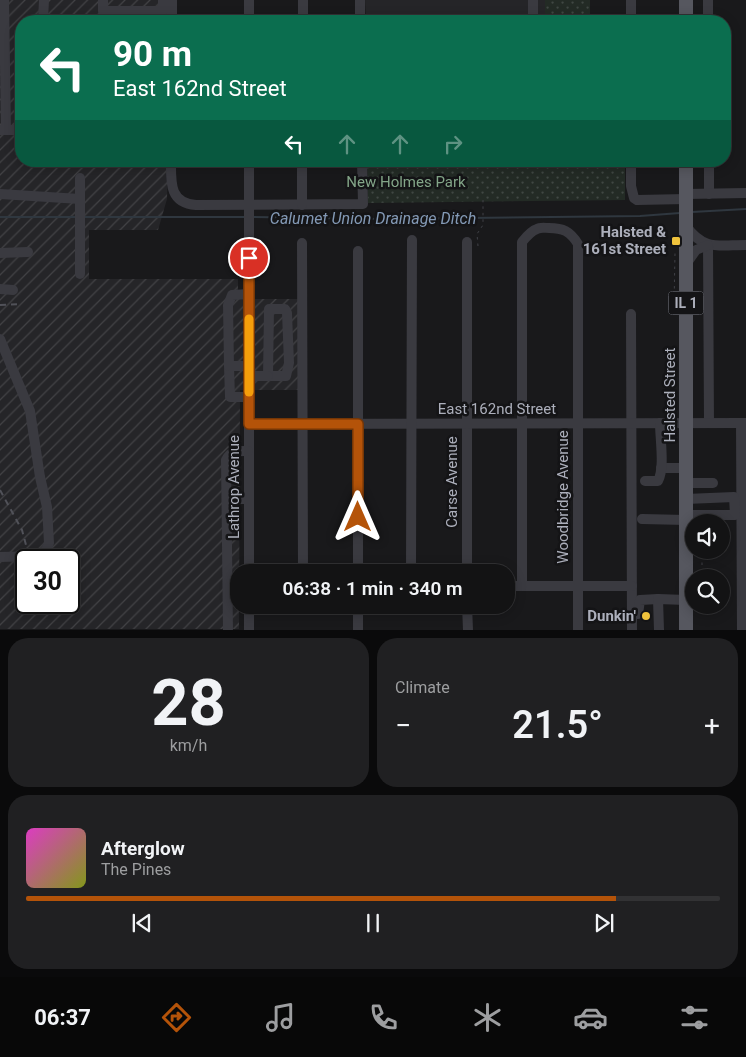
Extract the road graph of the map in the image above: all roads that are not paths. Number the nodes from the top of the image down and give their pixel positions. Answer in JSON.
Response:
{"nodes":[{"id":1,"x":4,"y":0,"type":"edge"},
{"id":2,"x":44,"y":0,"type":"edge"},
{"id":3,"x":103,"y":0,"type":"edge"},
{"id":4,"x":163,"y":0,"type":"edge"},
{"id":5,"x":172,"y":0,"type":"edge"},
{"id":6,"x":249,"y":0,"type":"edge"},
{"id":7,"x":303,"y":0,"type":"edge"},
{"id":8,"x":360,"y":0,"type":"edge"},
{"id":9,"x":533,"y":0,"type":"edge"},
{"id":10,"x":631,"y":0,"type":"edge"},
{"id":11,"x":686,"y":0,"type":"edge"},
{"id":12,"x":708,"y":0,"type":"edge"},
{"id":13,"x":43,"y":15,"type":"edge"},
{"id":14,"x":172,"y":15,"type":"edge"},
{"id":15,"x":249,"y":15,"type":"edge"},
{"id":16,"x":303,"y":15,"type":"edge"},
{"id":17,"x":360,"y":15,"type":"edge"},
{"id":18,"x":533,"y":15,"type":"edge"},
{"id":19,"x":631,"y":15,"type":"edge"},
{"id":20,"x":686,"y":15,"type":"edge"},
{"id":21,"x":708,"y":15,"type":"edge"},
{"id":22,"x":3,"y":130,"type":"edge"},
{"id":23,"x":171,"y":167,"type":"edge"},
{"id":24,"x":249,"y":167,"type":"edge"},
{"id":25,"x":302,"y":167,"type":"edge"},
{"id":26,"x":362,"y":167,"type":"edge"},
{"id":27,"x":631,"y":167,"type":"edge"},
{"id":28,"x":686,"y":167,"type":"edge"},
{"id":29,"x":709,"y":167,"type":"edge"},
{"id":30,"x":80,"y":178,"type":"dead end"},
{"id":31,"x":746,"y":193,"type":"edge"},
{"id":32,"x":0,"y":194,"type":"edge"},
{"id":33,"x":709,"y":194,"type":"junction"},
{"id":34,"x":686,"y":196,"type":"junction"},
{"id":35,"x":80,"y":199,"type":"junction"},
{"id":36,"x":302,"y":205,"type":"junction"},
{"id":37,"x":249,"y":208,"type":"junction"},
{"id":38,"x":686,"y":226,"type":"junction"},
{"id":39,"x":412,"y":240,"type":"dead end"},
{"id":40,"x":467,"y":242,"type":"dead end"},
{"id":41,"x":302,"y":243,"type":"dead end"},
{"id":42,"x":708,"y":245,"type":"junction"},
{"id":43,"x":746,"y":245,"type":"edge"},
{"id":44,"x":28,"y":252,"type":"dead end"},
{"id":45,"x":358,"y":252,"type":"dead end"},
{"id":46,"x":0,"y":253,"type":"edge"},
{"id":47,"x":686,"y":264,"type":"junction"},
{"id":48,"x":80,"y":274,"type":"dead end"},
{"id":49,"x":0,"y":290,"type":"edge"},
{"id":50,"x":13,"y":290,"type":"dead end"},
{"id":51,"x":249,"y":294,"type":"junction"},
{"id":52,"x":631,"y":314,"type":"dead end"},
{"id":53,"x":0,"y":339,"type":"edge"},
{"id":54,"x":229,"y":366,"type":"junction"},
{"id":55,"x":248,"y":371,"type":"junction"},
{"id":56,"x":268,"y":376,"type":"junction"},
{"id":57,"x":249,"y":397,"type":"junction"},
{"id":58,"x":632,"y":423,"type":"junction"},
{"id":59,"x":660,"y":423,"type":"junction"},
{"id":60,"x":686,"y":423,"type":"junction"},
{"id":61,"x":710,"y":423,"type":"junction"},
{"id":62,"x":744,"y":423,"type":"edge"},
{"id":63,"x":249,"y":424,"type":"junction"},
{"id":64,"x":302,"y":424,"type":"junction"},
{"id":65,"x":358,"y":424,"type":"junction"},
{"id":66,"x":412,"y":424,"type":"junction"},
{"id":67,"x":467,"y":424,"type":"junction"},
{"id":68,"x":521,"y":424,"type":"junction"},
{"id":69,"x":578,"y":424,"type":"junction"},
{"id":70,"x":248,"y":451,"type":"junction"},
{"id":71,"x":662,"y":468,"type":"junction"},
{"id":72,"x":686,"y":468,"type":"junction"},
{"id":73,"x":645,"y":481,"type":"dead end"},
{"id":74,"x":686,"y":483,"type":"junction"},
{"id":75,"x":713,"y":483,"type":"dead end"},
{"id":76,"x":227,"y":499,"type":"junction"},
{"id":77,"x":686,"y":499,"type":"junction"},
{"id":78,"x":248,"y":500,"type":"junction"},
{"id":79,"x":686,"y":514,"type":"edge"},
{"id":80,"x":730,"y":515,"type":"edge"},
{"id":81,"x":685,"y":518,"type":"edge"},
{"id":82,"x":642,"y":519,"type":"dead end"},
{"id":83,"x":0,"y":557,"type":"edge"},
{"id":84,"x":248,"y":564,"type":"edge"},
{"id":85,"x":303,"y":564,"type":"edge"},
{"id":86,"x":358,"y":564,"type":"edge"},
{"id":87,"x":411,"y":564,"type":"edge"},
{"id":88,"x":468,"y":564,"type":"edge"},
{"id":89,"x":515,"y":586,"type":"edge"},
{"id":90,"x":522,"y":586,"type":"junction"},
{"id":91,"x":578,"y":586,"type":"junction"},
{"id":92,"x":632,"y":586,"type":"junction"},
{"id":93,"x":658,"y":599,"type":"junction"},
{"id":94,"x":685,"y":600,"type":"edge"},
{"id":95,"x":248,"y":614,"type":"edge"},
{"id":96,"x":358,"y":614,"type":"edge"},
{"id":97,"x":468,"y":614,"type":"edge"},
{"id":98,"x":686,"y":614,"type":"edge"},
{"id":99,"x":228,"y":630,"type":"edge"},
{"id":100,"x":248,"y":630,"type":"edge"},
{"id":101,"x":358,"y":630,"type":"edge"},
{"id":102,"x":468,"y":630,"type":"edge"},
{"id":103,"x":578,"y":630,"type":"edge"},
{"id":104,"x":632,"y":630,"type":"edge"},
{"id":105,"x":638,"y":630,"type":"edge"},
{"id":106,"x":659,"y":630,"type":"edge"},
{"id":107,"x":686,"y":630,"type":"edge"},
{"id":108,"x":742,"y":630,"type":"edge"}],
"edges":[{"from":1,"to":22,"type":"street"},
{"from":2,"to":13,"type":"street"},
{"from":3,"to":4,"type":"street"},
{"from":5,"to":14,"type":"street"},
{"from":6,"to":15,"type":"street"},
{"from":7,"to":16,"type":"street"},
{"from":8,"to":17,"type":"street"},
{"from":9,"to":18,"type":"street"},
{"from":10,"to":19,"type":"street"},
{"from":11,"to":20,"type":"main road"},
{"from":12,"to":21,"type":"street"},
{"from":23,"to":37,"type":"street"},
{"from":24,"to":37,"type":"street","name":"Lathrop Avenue"},
{"from":25,"to":36,"type":"street"},
{"from":26,"to":36,"type":"street"},
{"from":27,"to":34,"type":"street"},
{"from":28,"to":34,"type":"main road","name":"Halsted Street","number":"IL 1"},
{"from":29,"to":33,"type":"street"},
{"from":30,"to":35,"type":"street"},
{"from":31,"to":33,"type":"street"},
{"from":32,"to":35,"type":"street"},
{"from":33,"to":34,"type":"street"},
{"from":34,"to":38,"type":"main road","name":"Halsted Street","number":"IL 1"},
{"from":35,"to":48,"type":"street"},
{"from":36,"to":37,"type":"street"},
{"from":37,"to":51,"type":"street","name":"Lathrop Avenue"},
{"from":38,"to":42,"type":"street"},
{"from":38,"to":47,"type":"main road","name":"Halsted Street","number":"IL 1"},
{"from":39,"to":66,"type":"street"},
{"from":40,"to":67,"type":"street","name":"Carse Avenue"},
{"from":41,"to":64,"type":"street"},
{"from":42,"to":43,"type":"street"},
{"from":42,"to":47,"type":"street"},
{"from":42,"to":61,"type":"street"},
{"from":44,"to":46,"type":"street"},
{"from":45,"to":65,"type":"street"},
{"from":47,"to":60,"type":"main road","name":"Halsted Street","number":"IL 1"},
{"from":49,"to":50,"type":"street"},
{"from":51,"to":54,"type":"street"},
{"from":51,"to":55,"type":"street","name":"Lathrop Avenue"},
{"from":52,"to":58,"type":"street"},
{"from":53,"to":83,"type":"street"},
{"from":54,"to":55,"type":"street"},
{"from":54,"to":57,"type":"street"},
{"from":55,"to":56,"type":"street"},
{"from":55,"to":57,"type":"street","name":"Lathrop Avenue"},
{"from":56,"to":56,"type":"street"},
{"from":57,"to":63,"type":"street","name":"Lathrop Avenue"},
{"from":58,"to":59,"type":"street","name":"East 162nd Street"},
{"from":58,"to":69,"type":"street","name":"East 162nd Street"},
{"from":58,"to":92,"type":"street"},
{"from":59,"to":60,"type":"street","name":"East 162nd Street"},
{"from":59,"to":71,"type":"street"},
{"from":60,"to":61,"type":"street","name":"East 162nd Street"},
{"from":60,"to":72,"type":"main road","name":"Halsted Street","number":"IL 1"},
{"from":61,"to":62,"type":"street","name":"East 162nd Street"},
{"from":62,"to":108,"type":"street"},
{"from":63,"to":64,"type":"street","name":"East 162nd Street"},
{"from":63,"to":70,"type":"street","name":"Lathrop Avenue"},
{"from":64,"to":65,"type":"street","name":"East 162nd Street"},
{"from":64,"to":85,"type":"street"},
{"from":65,"to":66,"type":"street","name":"East 162nd Street"},
{"from":65,"to":86,"type":"street"},
{"from":66,"to":67,"type":"street","name":"East 162nd Street"},
{"from":66,"to":87,"type":"street"},
{"from":67,"to":68,"type":"street","name":"East 162nd Street"},
{"from":67,"to":88,"type":"street","name":"Carse Avenue"},
{"from":68,"to":69,"type":"street","name":"East 162nd Street"},
{"from":68,"to":69,"type":"street","name":"Woodbridge Avenue"},
{"from":68,"to":90,"type":"street"},
{"from":69,"to":91,"type":"street","name":"Woodbridge Avenue"},
{"from":70,"to":76,"type":"street"},
{"from":70,"to":78,"type":"street","name":"Lathrop Avenue"},
{"from":71,"to":72,"type":"street"},
{"from":71,"to":73,"type":"street"},
{"from":72,"to":74,"type":"main road","name":"Halsted Street","number":"IL 1"},
{"from":74,"to":75,"type":"street"},
{"from":74,"to":77,"type":"main road","name":"Halsted Street","number":"IL 1"},
{"from":76,"to":78,"type":"street"},
{"from":76,"to":99,"type":"street"},
{"from":77,"to":79,"type":"main road","name":"Halsted Street","number":"IL 1"},
{"from":77,"to":80,"type":"street"},
{"from":78,"to":84,"type":"street","name":"Lathrop Avenue"},
{"from":81,"to":82,"type":"street"},
{"from":89,"to":90,"type":"street"},
{"from":90,"to":91,"type":"street"},
{"from":91,"to":92,"type":"street"},
{"from":91,"to":103,"type":"street","name":"Woodbridge Avenue"},
{"from":92,"to":104,"type":"street"},
{"from":93,"to":94,"type":"street"},
{"from":93,"to":105,"type":"street"},
{"from":93,"to":106,"type":"street"},
{"from":95,"to":100,"type":"street"},
{"from":96,"to":101,"type":"street"},
{"from":97,"to":102,"type":"street"},
{"from":98,"to":107,"type":"main road","name":"Halsted Street","number":"IL 1"}]}
